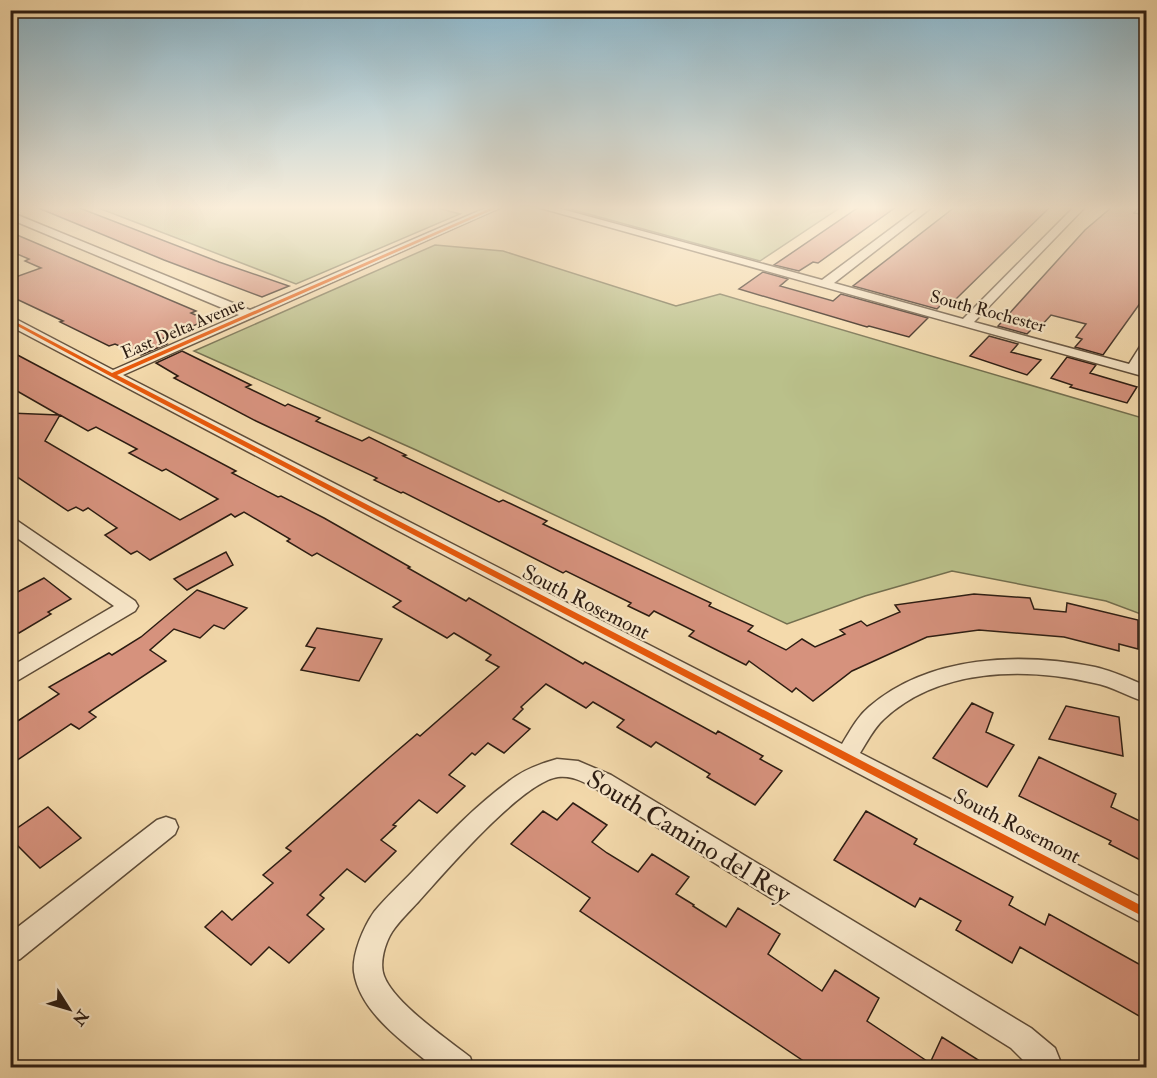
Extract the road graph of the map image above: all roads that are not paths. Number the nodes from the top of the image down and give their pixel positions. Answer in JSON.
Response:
{"nodes":[{"id":1,"x":113,"y":257,"type":"edge"},
{"id":2,"x":382,"y":257,"type":"edge"},
{"id":3,"x":724,"y":257,"type":"edge"},
{"id":4,"x":861,"y":257,"type":"edge"},
{"id":5,"x":1031,"y":257,"type":"edge"},
{"id":6,"x":824,"y":285,"type":"junction"},
{"id":7,"x":250,"y":315,"type":"junction"},
{"id":8,"x":12,"y":322,"type":"edge"},
{"id":9,"x":965,"y":324,"type":"junction"},
{"id":10,"x":1146,"y":348,"type":"edge"},
{"id":11,"x":1140,"y":371,"type":"edge"},
{"id":12,"x":112,"y":375,"type":"junction"},
{"id":13,"x":10,"y":524,"type":"edge"},
{"id":14,"x":10,"y":677,"type":"edge"},
{"id":15,"x":1146,"y":694,"type":"edge"},
{"id":16,"x":846,"y":758,"type":"junction"},
{"id":17,"x":166,"y":827,"type":"dead end"},
{"id":18,"x":1146,"y":913,"type":"edge"},
{"id":19,"x":10,"y":950,"type":"edge"},
{"id":20,"x":459,"y":1068,"type":"edge"},
{"id":21,"x":1048,"y":1068,"type":"edge"}],
"edges":[{"from":1,"to":7,"type":"street"},
{"from":2,"to":7,"type":"street","name":"East Delta Avenue"},
{"from":3,"to":6,"type":"street","name":"South Rochester"},
{"from":4,"to":6,"type":"street"},
{"from":5,"to":9,"type":"street"},
{"from":6,"to":9,"type":"street","name":"South Rochester"},
{"from":7,"to":12,"type":"street","name":"East Delta Avenue"},
{"from":8,"to":12,"type":"street","name":"South Rosemont"},
{"from":9,"to":11,"type":"street","name":"South Rochester"},
{"from":10,"to":11,"type":"street"},
{"from":12,"to":16,"type":"street","name":"South Rosemont"},
{"from":13,"to":14,"type":"street"},
{"from":15,"to":16,"type":"street"},
{"from":16,"to":18,"type":"street","name":"South Rosemont"},
{"from":17,"to":19,"type":"street"},
{"from":20,"to":21,"type":"street","name":"South Camino del Rey"}]}
